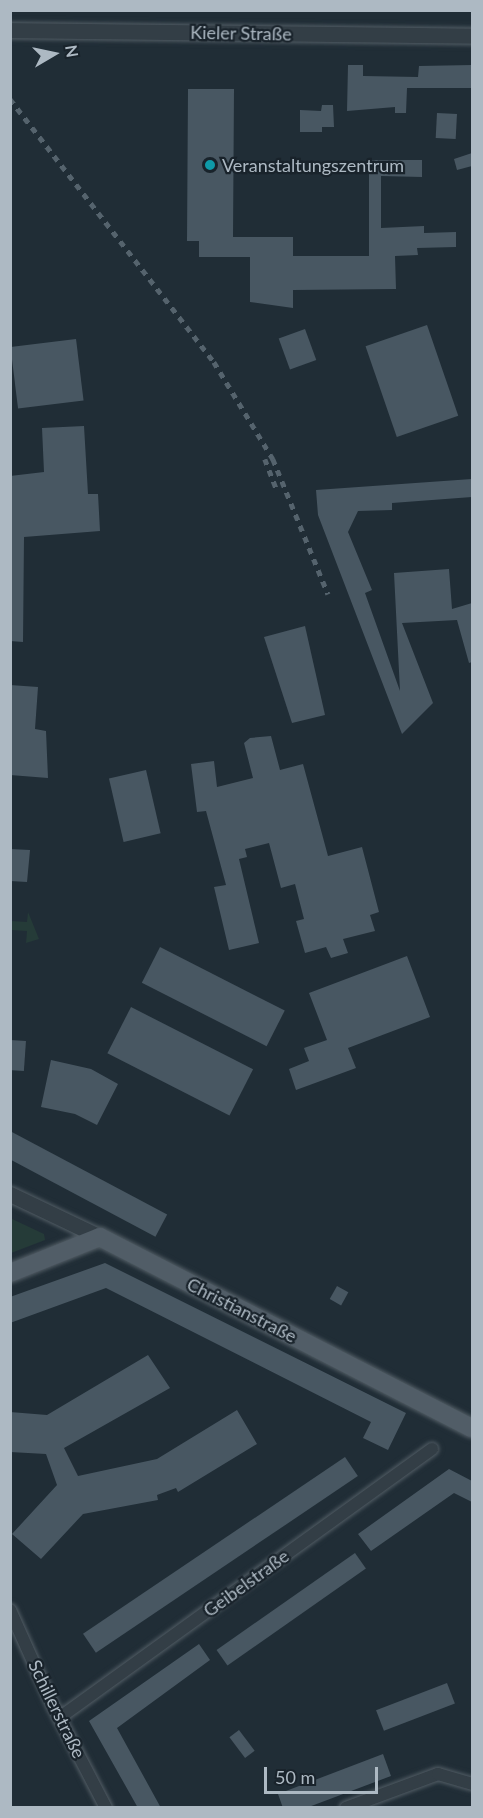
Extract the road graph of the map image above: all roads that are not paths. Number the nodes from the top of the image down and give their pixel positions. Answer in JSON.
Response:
{"nodes":[{"id":1,"x":10,"y":30,"type":"edge"},
{"id":2,"x":472,"y":36,"type":"edge"},
{"id":3,"x":10,"y":1194,"type":"edge"},
{"id":4,"x":100,"y":1237,"type":"junction"},
{"id":5,"x":10,"y":1273,"type":"edge"},
{"id":6,"x":472,"y":1428,"type":"edge"},
{"id":7,"x":432,"y":1449,"type":"dead end"},
{"id":8,"x":10,"y":1610,"type":"edge"},
{"id":9,"x":59,"y":1718,"type":"junction"},
{"id":10,"x":472,"y":1784,"type":"edge"},
{"id":11,"x":106,"y":1808,"type":"edge"},
{"id":12,"x":346,"y":1808,"type":"edge"}],
"edges":[{"from":1,"to":2,"type":"street","name":"Kieler Straße"},
{"from":3,"to":4,"type":"street","name":"Christianstraße"},
{"from":4,"to":5,"type":"main road"},
{"from":4,"to":6,"type":"main road","name":"Christianstraße"},
{"from":7,"to":9,"type":"street","name":"Geibelstraße"},
{"from":8,"to":9,"type":"street","name":"Schillerstraße"},
{"from":9,"to":11,"type":"street","name":"Schillerstraße"},
{"from":10,"to":12,"type":"street"}]}
